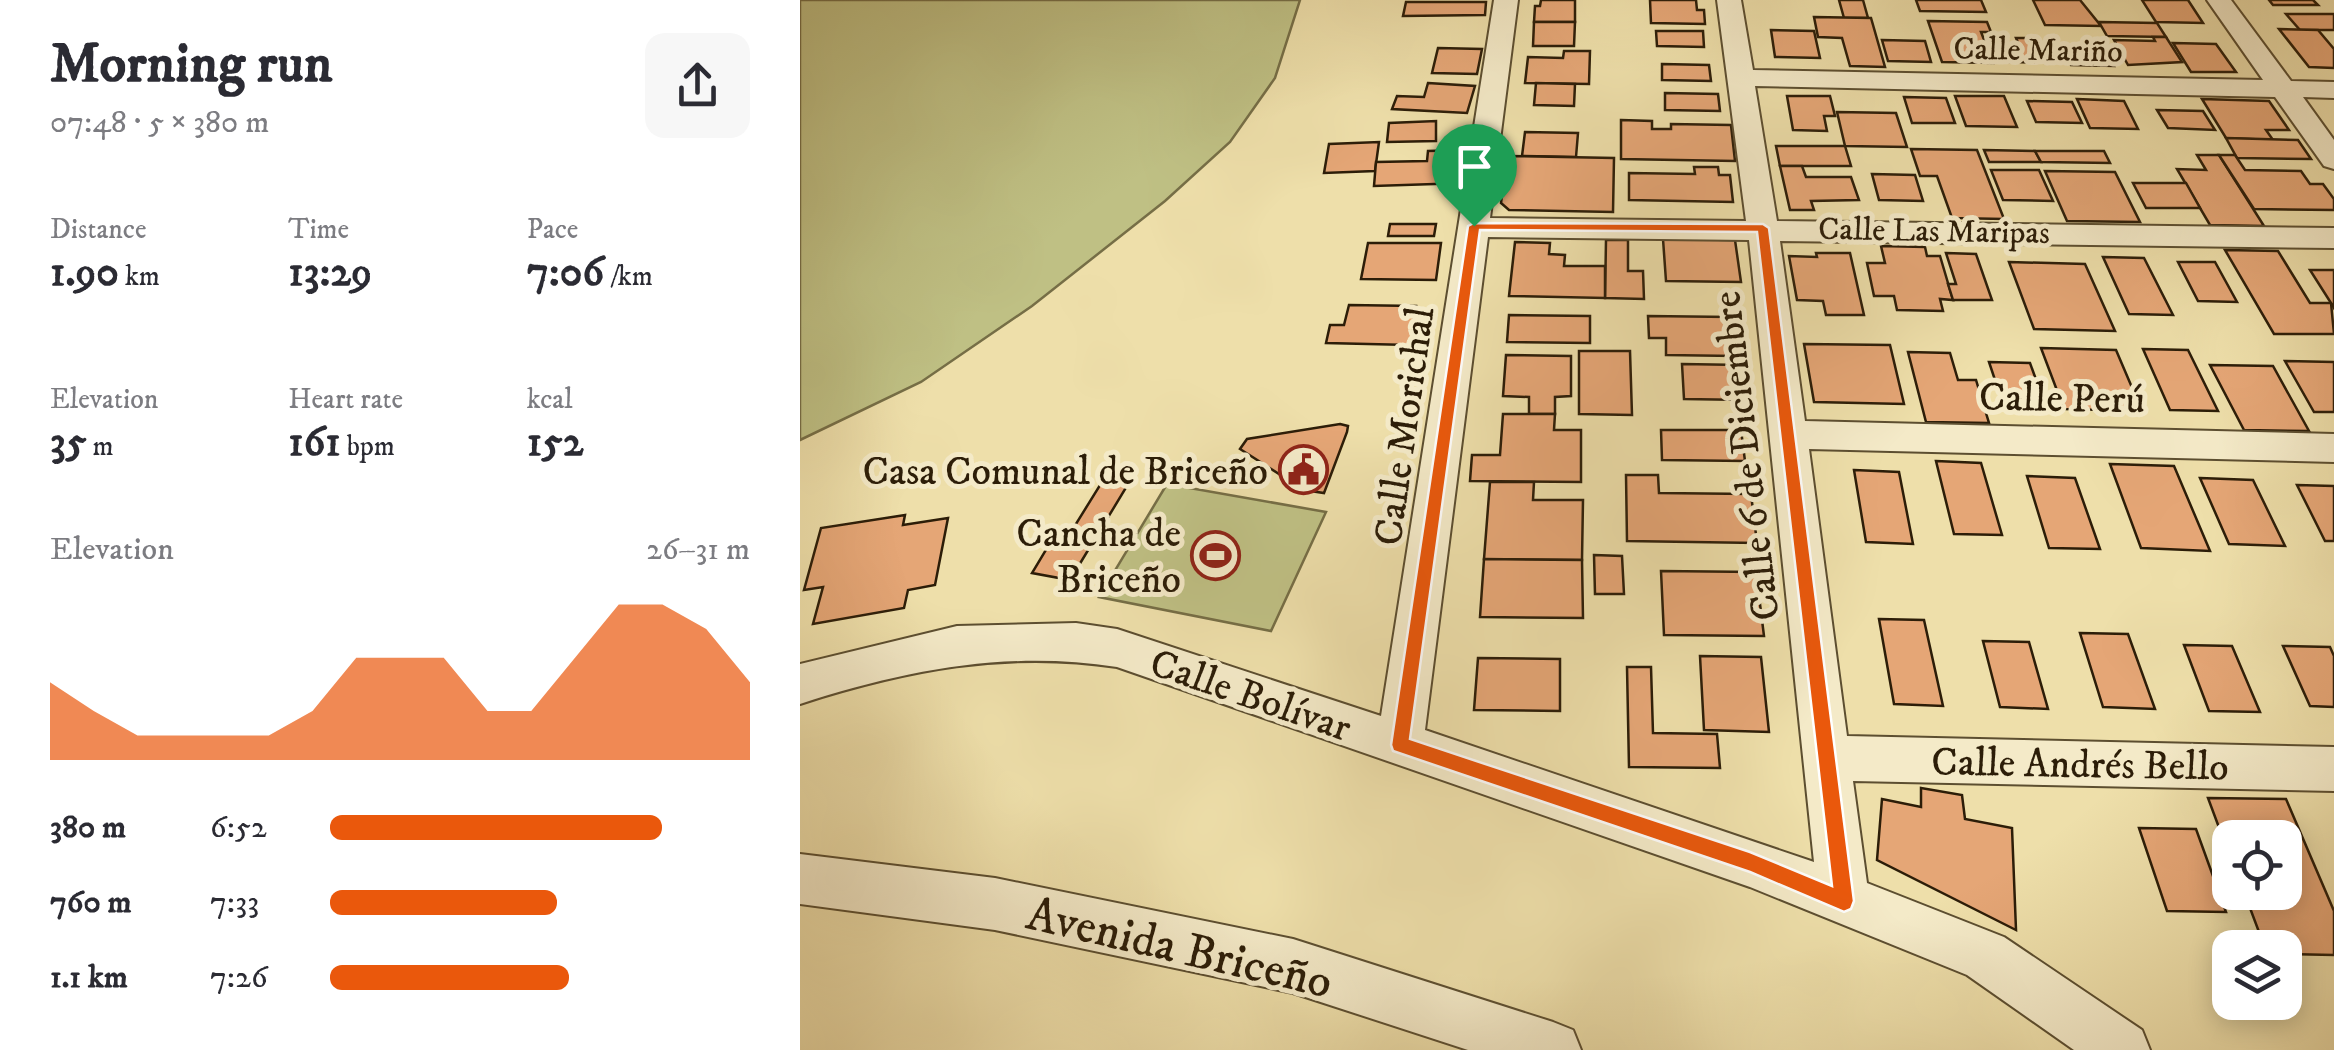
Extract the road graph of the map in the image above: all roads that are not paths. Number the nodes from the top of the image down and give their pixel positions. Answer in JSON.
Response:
{"nodes":[{"id":1,"x":1506,"y":0,"type":"edge"},
{"id":2,"x":1730,"y":0,"type":"edge"},
{"id":3,"x":2219,"y":0,"type":"edge"},
{"id":4,"x":1741,"y":78,"type":"junction"},
{"id":5,"x":2283,"y":89,"type":"junction"},
{"id":6,"x":2334,"y":90,"type":"edge"},
{"id":7,"x":2334,"y":160,"type":"edge"},
{"id":8,"x":1474,"y":226,"type":"junction"},
{"id":9,"x":1763,"y":228,"type":"junction"},
{"id":10,"x":2334,"y":238,"type":"edge"},
{"id":11,"x":1788,"y":436,"type":"junction"},
{"id":12,"x":2334,"y":448,"type":"edge"},
{"id":13,"x":800,"y":684,"type":"edge"},
{"id":14,"x":1400,"y":745,"type":"junction"},
{"id":15,"x":1827,"y":758,"type":"junction"},
{"id":16,"x":2334,"y":770,"type":"edge"},
{"id":17,"x":800,"y":879,"type":"edge"},
{"id":18,"x":1844,"y":901,"type":"junction"},
{"id":19,"x":1553,"y":1050,"type":"edge"},
{"id":20,"x":2122,"y":1050,"type":"edge"}],
"edges":[{"from":1,"to":8,"type":"street","name":"Calle Morichal"},
{"from":2,"to":4,"type":"street","name":"Calle 6 de Diciembre"},
{"from":3,"to":5,"type":"street"},
{"from":4,"to":5,"type":"street","name":"Calle Mariño"},
{"from":4,"to":9,"type":"street","name":"Calle 6 de Diciembre"},
{"from":5,"to":6,"type":"street","name":"Calle Mariño"},
{"from":5,"to":7,"type":"street"},
{"from":8,"to":9,"type":"street","name":"Calle Las Maripas"},
{"from":8,"to":14,"type":"street","name":"Calle Morichal"},
{"from":9,"to":10,"type":"street","name":"Calle Las Maripas"},
{"from":9,"to":11,"type":"street","name":"Calle 6 de Diciembre"},
{"from":11,"to":12,"type":"street","name":"Calle Perú"},
{"from":11,"to":15,"type":"street","name":"Calle 6 de Diciembre"},
{"from":13,"to":14,"type":"street","name":"Calle Bolívar"},
{"from":14,"to":18,"type":"street","name":"Calle Bolívar"},
{"from":15,"to":16,"type":"street","name":"Calle Andrés Bello"},
{"from":15,"to":18,"type":"street","name":"Calle 6 de Diciembre"},
{"from":17,"to":19,"type":"street","name":"Avenida Briceño"},
{"from":18,"to":20,"type":"street","name":"Calle Bolívar"}]}
